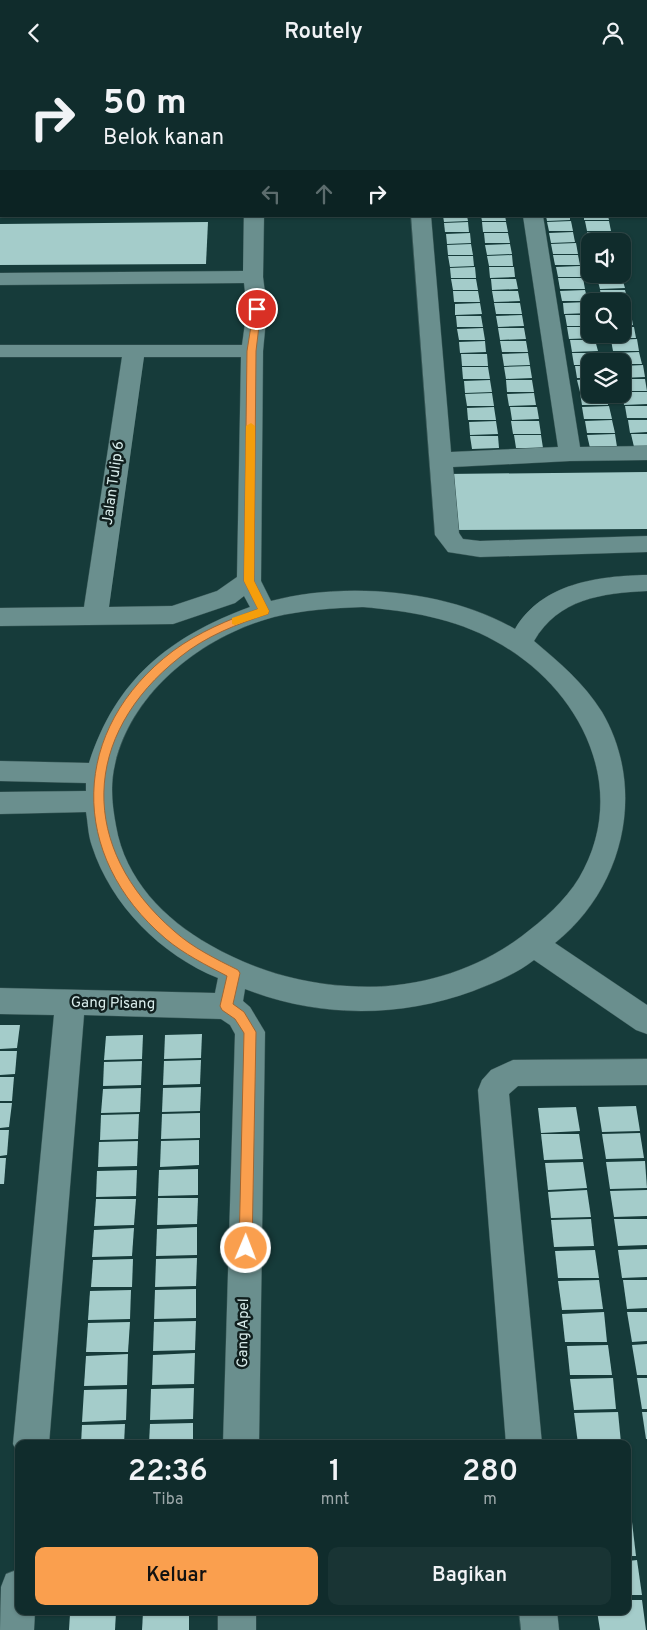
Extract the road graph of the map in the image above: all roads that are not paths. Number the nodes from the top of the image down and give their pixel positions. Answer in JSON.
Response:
{"nodes":[{"id":1,"x":254,"y":217,"type":"edge"},
{"id":2,"x":421,"y":217,"type":"edge"},
{"id":3,"x":532,"y":217,"type":"edge"},
{"id":4,"x":253,"y":277,"type":"junction"},
{"id":5,"x":0,"y":279,"type":"edge"},
{"id":6,"x":134,"y":351,"type":"junction"},
{"id":7,"x":252,"y":351,"type":"junction"},
{"id":8,"x":1,"y":355,"type":"edge"},
{"id":9,"x":570,"y":453,"type":"junction"},
{"id":10,"x":647,"y":453,"type":"edge"},
{"id":11,"x":441,"y":461,"type":"junction"},
{"id":12,"x":647,"y":544,"type":"edge"},
{"id":13,"x":249,"y":581,"type":"junction"},
{"id":14,"x":647,"y":583,"type":"edge"},
{"id":15,"x":264,"y":611,"type":"junction"},
{"id":16,"x":95,"y":616,"type":"junction"},
{"id":17,"x":0,"y":617,"type":"edge"},
{"id":18,"x":520,"y":643,"type":"junction"},
{"id":19,"x":0,"y":771,"type":"edge"},
{"id":20,"x":100,"y":773,"type":"junction"},
{"id":21,"x":98,"y":801,"type":"junction"},
{"id":22,"x":0,"y":803,"type":"edge"},
{"id":23,"x":535,"y":945,"type":"junction"},
{"id":24,"x":230,"y":990,"type":"junction"},
{"id":25,"x":0,"y":1001,"type":"edge"},
{"id":26,"x":70,"y":1003,"type":"junction"},
{"id":27,"x":647,"y":1021,"type":"edge"},
{"id":28,"x":647,"y":1071,"type":"edge"},
{"id":29,"x":31,"y":1440,"type":"edge"},
{"id":30,"x":241,"y":1440,"type":"edge"},
{"id":31,"x":524,"y":1440,"type":"edge"},
{"id":32,"x":16,"y":1615,"type":"edge"},
{"id":33,"x":237,"y":1615,"type":"edge"},
{"id":34,"x":538,"y":1615,"type":"edge"},
{"id":35,"x":15,"y":1630,"type":"edge"},
{"id":36,"x":237,"y":1630,"type":"edge"},
{"id":37,"x":540,"y":1630,"type":"edge"}],
"edges":[{"from":1,"to":4,"type":"street"},
{"from":2,"to":11,"type":"street"},
{"from":3,"to":9,"type":"street"},
{"from":4,"to":5,"type":"street"},
{"from":4,"to":7,"type":"street"},
{"from":6,"to":7,"type":"street"},
{"from":6,"to":8,"type":"street"},
{"from":6,"to":16,"type":"street","name":"Jalan Tulip 6"},
{"from":7,"to":13,"type":"street"},
{"from":9,"to":10,"type":"street"},
{"from":9,"to":11,"type":"street"},
{"from":11,"to":12,"type":"street"},
{"from":13,"to":15,"type":"street"},
{"from":13,"to":16,"type":"street"},
{"from":14,"to":18,"type":"street"},
{"from":15,"to":18,"type":"street"},
{"from":15,"to":20,"type":"street"},
{"from":16,"to":17,"type":"street"},
{"from":18,"to":23,"type":"street"},
{"from":19,"to":20,"type":"street"},
{"from":20,"to":21,"type":"street"},
{"from":21,"to":22,"type":"street"},
{"from":21,"to":24,"type":"street"},
{"from":23,"to":24,"type":"street"},
{"from":23,"to":27,"type":"street"},
{"from":24,"to":26,"type":"street","name":"Gang Pisang"},
{"from":24,"to":30,"type":"street","name":"Gang Apel"},
{"from":25,"to":26,"type":"street","name":"Gang Pisang"},
{"from":26,"to":29,"type":"street"},
{"from":28,"to":31,"type":"street"},
{"from":32,"to":35,"type":"street"},
{"from":33,"to":36,"type":"street"},
{"from":34,"to":37,"type":"street"}]}
